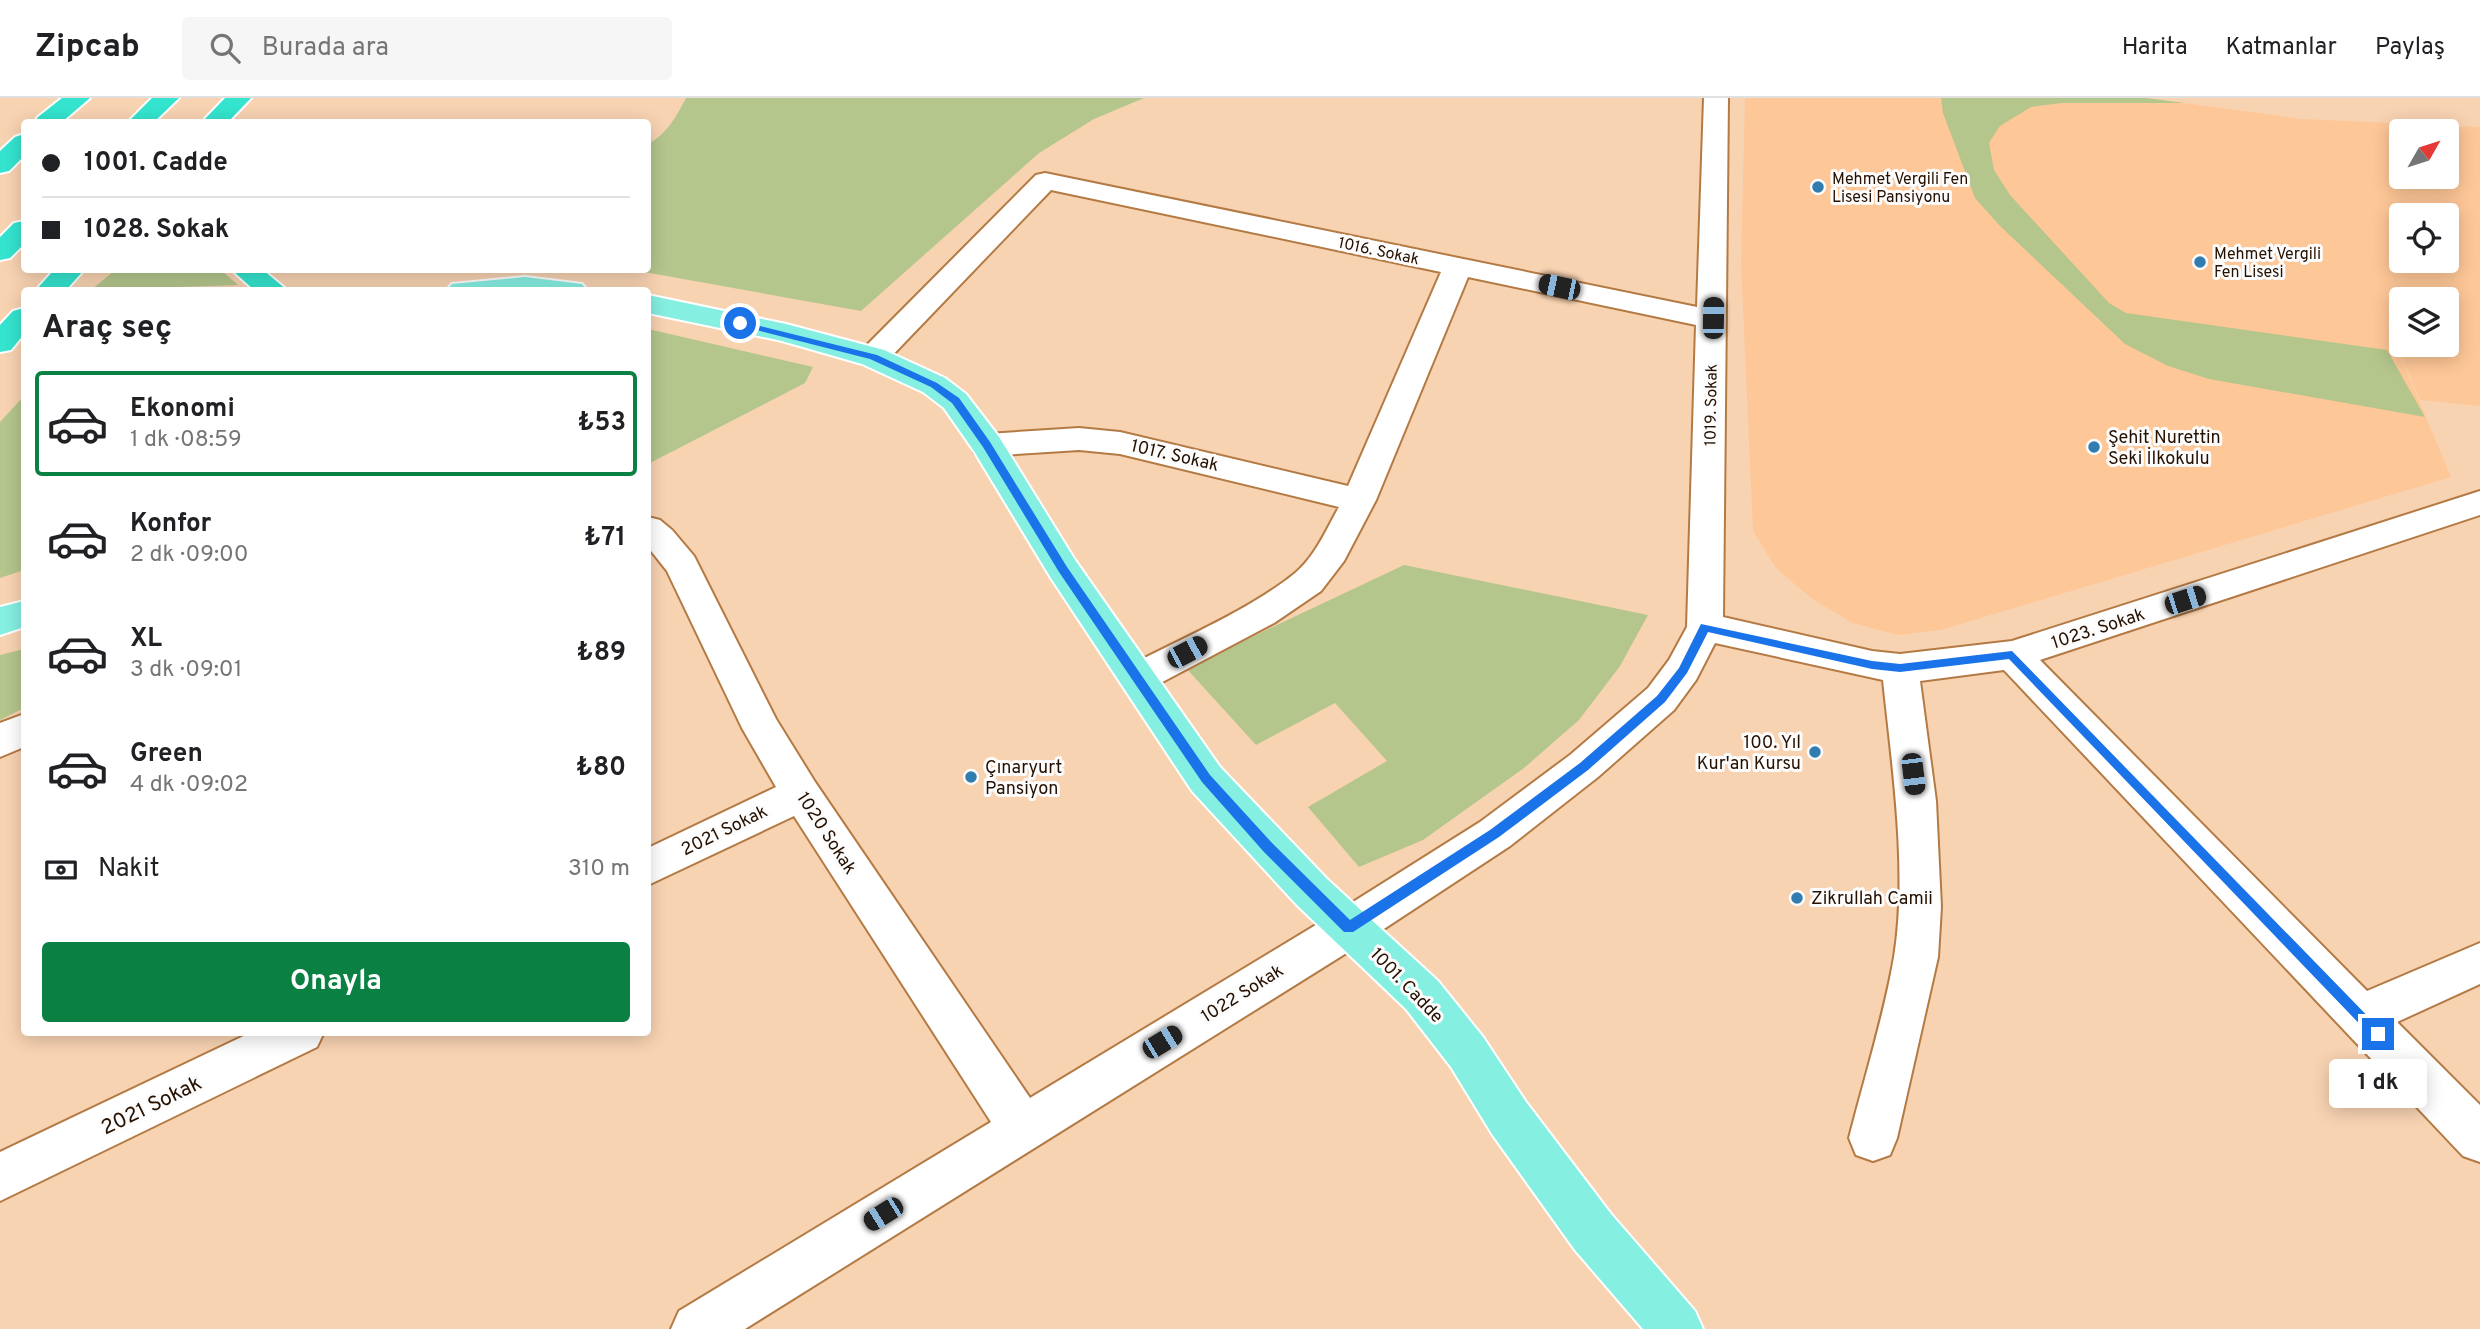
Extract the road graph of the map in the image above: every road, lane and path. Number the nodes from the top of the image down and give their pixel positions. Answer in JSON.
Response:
{"nodes":[{"id":1,"x":78,"y":98,"type":"edge"},
{"id":2,"x":167,"y":98,"type":"edge"},
{"id":3,"x":239,"y":98,"type":"edge"},
{"id":4,"x":1716,"y":98,"type":"edge"},
{"id":5,"x":51,"y":119,"type":"edge"},
{"id":6,"x":143,"y":119,"type":"edge"},
{"id":7,"x":217,"y":119,"type":"edge"},
{"id":8,"x":21,"y":145,"type":"edge"},
{"id":9,"x":0,"y":165,"type":"edge"},
{"id":10,"x":21,"y":232,"type":"edge"},
{"id":11,"x":0,"y":252,"type":"edge"},
{"id":12,"x":1458,"y":266,"type":"junction"},
{"id":13,"x":67,"y":273,"type":"edge"},
{"id":14,"x":250,"y":273,"type":"edge"},
{"id":15,"x":53,"y":287,"type":"edge"},
{"id":16,"x":268,"y":287,"type":"edge"},
{"id":17,"x":510,"y":287,"type":"edge"},
{"id":18,"x":537,"y":287,"type":"edge"},
{"id":19,"x":651,"y":305,"type":"edge"},
{"id":20,"x":1713,"y":318,"type":"junction"},
{"id":21,"x":21,"y":320,"type":"edge"},
{"id":22,"x":0,"y":343,"type":"edge"},
{"id":23,"x":21,"y":353,"type":"edge"},
{"id":24,"x":873,"y":357,"type":"junction"},
{"id":25,"x":0,"y":363,"type":"edge"},
{"id":26,"x":987,"y":445,"type":"junction"},
{"id":27,"x":1359,"y":500,"type":"junction"},
{"id":28,"x":2474,"y":512,"type":"edge"},
{"id":29,"x":651,"y":532,"type":"edge"},
{"id":30,"x":21,"y":615,"type":"edge"},
{"id":31,"x":0,"y":621,"type":"edge"},
{"id":32,"x":1704,"y":627,"type":"junction"},
{"id":33,"x":2012,"y":655,"type":"junction"},
{"id":34,"x":1900,"y":668,"type":"junction"},
{"id":35,"x":1138,"y":678,"type":"junction"},
{"id":36,"x":21,"y":730,"type":"edge"},
{"id":37,"x":0,"y":741,"type":"edge"},
{"id":38,"x":801,"y":794,"type":"junction"},
{"id":39,"x":651,"y":866,"type":"edge"},
{"id":40,"x":1349,"y":928,"type":"junction"},
{"id":41,"x":2480,"y":962,"type":"edge"},
{"id":42,"x":2361,"y":1016,"type":"junction"},
{"id":43,"x":293,"y":1036,"type":"edge"},
{"id":44,"x":1023,"y":1128,"type":"junction"},
{"id":45,"x":1873,"y":1138,"type":"dead end"},
{"id":46,"x":2480,"y":1139,"type":"edge"},
{"id":47,"x":0,"y":1177,"type":"edge"},
{"id":48,"x":697,"y":1329,"type":"edge"},
{"id":49,"x":1677,"y":1329,"type":"edge"}],
"edges":[{"from":1,"to":5,"type":"highway"},
{"from":2,"to":6,"type":"highway"},
{"from":3,"to":7,"type":"highway"},
{"from":4,"to":20,"type":"street","name":"1019. Sokak"},
{"from":8,"to":9,"type":"highway"},
{"from":10,"to":11,"type":"highway"},
{"from":12,"to":20,"type":"street","name":"1016. Sokak"},
{"from":12,"to":24,"type":"street","name":"1016. Sokak"},
{"from":12,"to":27,"type":"street"},
{"from":13,"to":15,"type":"highway"},
{"from":14,"to":16,"type":"highway"},
{"from":17,"to":18,"type":"main road"},
{"from":19,"to":24,"type":"main road","name":"1001. Cadde"},
{"from":20,"to":32,"type":"street","name":"1019. Sokak"},
{"from":21,"to":22,"type":"highway"},
{"from":23,"to":25,"type":"highway"},
{"from":24,"to":26,"type":"main road","name":"1001. Cadde"},
{"from":26,"to":27,"type":"street","name":"1017. Sokak"},
{"from":26,"to":35,"type":"main road","name":"1001. Cadde"},
{"from":27,"to":35,"type":"street"},
{"from":28,"to":33,"type":"street","name":"1023. Sokak"},
{"from":29,"to":38,"type":"street","name":"1020 Sokak"},
{"from":30,"to":31,"type":"main road"},
{"from":32,"to":34,"type":"street","name":"1023. Sokak"},
{"from":32,"to":40,"type":"street","name":"1022 Sokak"},
{"from":33,"to":34,"type":"street","name":"1023. Sokak"},
{"from":33,"to":42,"type":"street"},
{"from":34,"to":45,"type":"street"},
{"from":35,"to":40,"type":"main road","name":"1001. Cadde"},
{"from":36,"to":37,"type":"street"},
{"from":38,"to":39,"type":"street","name":"2021 Sokak"},
{"from":38,"to":44,"type":"street","name":"1020 Sokak"},
{"from":40,"to":44,"type":"street","name":"1022 Sokak"},
{"from":40,"to":49,"type":"main road","name":"1001. Cadde"},
{"from":41,"to":42,"type":"street"},
{"from":42,"to":46,"type":"street"},
{"from":43,"to":47,"type":"street","name":"2021 Sokak"},
{"from":44,"to":48,"type":"street","name":"1022 Sokak"}]}
